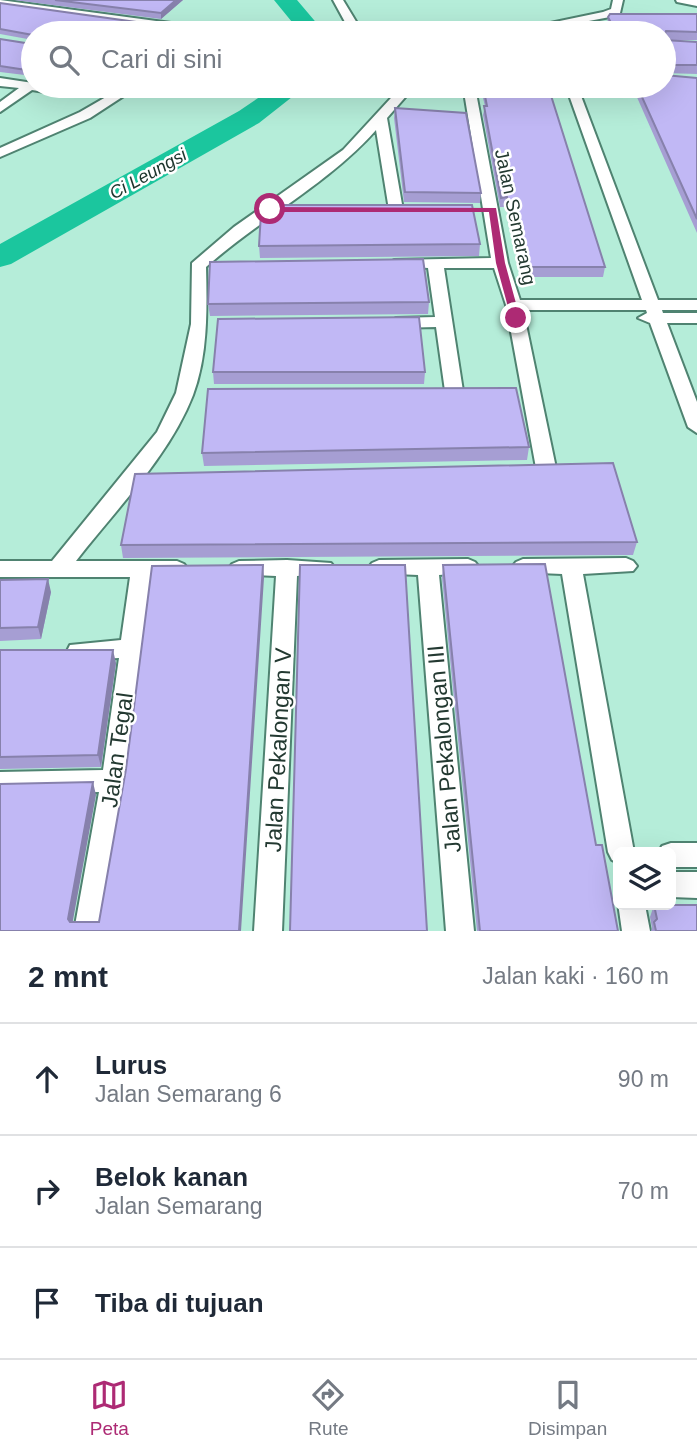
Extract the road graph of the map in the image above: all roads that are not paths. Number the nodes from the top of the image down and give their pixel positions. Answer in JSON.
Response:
{"nodes":[{"id":1,"x":338,"y":0,"type":"edge"},
{"id":2,"x":618,"y":0,"type":"edge"},
{"id":3,"x":681,"y":0,"type":"edge"},
{"id":4,"x":697,"y":3,"type":"edge"},
{"id":5,"x":0,"y":4,"type":"edge"},
{"id":6,"x":625,"y":16,"type":"edge"},
{"id":7,"x":132,"y":21,"type":"edge"},
{"id":8,"x":350,"y":21,"type":"edge"},
{"id":9,"x":573,"y":21,"type":"edge"},
{"id":10,"x":600,"y":21,"type":"edge"},
{"id":11,"x":0,"y":82,"type":"edge"},
{"id":12,"x":21,"y":85,"type":"edge"},
{"id":13,"x":21,"y":93,"type":"edge"},
{"id":14,"x":113,"y":98,"type":"edge"},
{"id":15,"x":400,"y":98,"type":"edge"},
{"id":16,"x":471,"y":98,"type":"dead end"},
{"id":17,"x":576,"y":98,"type":"edge"},
{"id":18,"x":0,"y":108,"type":"edge"},
{"id":19,"x":389,"y":114,"type":"junction"},
{"id":20,"x":0,"y":153,"type":"edge"},
{"id":21,"x":270,"y":209,"type":"junction"},
{"id":22,"x":298,"y":209,"type":"edge"},
{"id":23,"x":396,"y":210,"type":"edge"},
{"id":24,"x":435,"y":262,"type":"junction"},
{"id":25,"x":379,"y":263,"type":"edge"},
{"id":26,"x":500,"y":263,"type":"junction"},
{"id":27,"x":226,"y":265,"type":"edge"},
{"id":28,"x":198,"y":266,"type":"junction"},
{"id":29,"x":697,"y":304,"type":"edge"},
{"id":30,"x":655,"y":311,"type":"junction"},
{"id":31,"x":515,"y":312,"type":"junction"},
{"id":32,"x":697,"y":318,"type":"edge"},
{"id":33,"x":444,"y":322,"type":"junction"},
{"id":34,"x":376,"y":323,"type":"edge"},
{"id":35,"x":453,"y":391,"type":"edge"},
{"id":36,"x":697,"y":427,"type":"edge"},
{"id":37,"x":570,"y":467,"type":"edge"},
{"id":38,"x":160,"y":476,"type":"edge"},
{"id":39,"x":133,"y":477,"type":"junction"},
{"id":40,"x":626,"y":566,"type":"dead end"},
{"id":41,"x":572,"y":567,"type":"junction"},
{"id":42,"x":287,"y":568,"type":"junction"},
{"id":43,"x":428,"y":568,"type":"junction"},
{"id":44,"x":0,"y":569,"type":"edge"},
{"id":45,"x":142,"y":569,"type":"junction"},
{"id":46,"x":195,"y":569,"type":"edge"},
{"id":47,"x":221,"y":569,"type":"edge"},
{"id":48,"x":57,"y":570,"type":"junction"},
{"id":49,"x":130,"y":649,"type":"junction"},
{"id":50,"x":52,"y":651,"type":"edge"},
{"id":51,"x":114,"y":781,"type":"junction"},
{"id":52,"x":0,"y":783,"type":"edge"},
{"id":53,"x":620,"y":847,"type":"edge"},
{"id":54,"x":676,"y":855,"type":"edge"},
{"id":55,"x":697,"y":855,"type":"edge"},
{"id":56,"x":676,"y":885,"type":"edge"},
{"id":57,"x":697,"y":885,"type":"edge"},
{"id":58,"x":632,"y":910,"type":"edge"},
{"id":59,"x":88,"y":931,"type":"edge"},
{"id":60,"x":268,"y":931,"type":"edge"},
{"id":61,"x":460,"y":931,"type":"edge"},
{"id":62,"x":636,"y":931,"type":"edge"}],
"edges":[{"from":1,"to":8,"type":"street"},
{"from":2,"to":9,"type":"street"},
{"from":3,"to":4,"type":"street"},
{"from":5,"to":7,"type":"street"},
{"from":6,"to":10,"type":"street"},
{"from":11,"to":12,"type":"street"},
{"from":13,"to":18,"type":"street"},
{"from":14,"to":20,"type":"street"},
{"from":15,"to":19,"type":"street"},
{"from":16,"to":26,"type":"street","name":"Jalan Semarang"},
{"from":17,"to":30,"type":"street"},
{"from":19,"to":21,"type":"street"},
{"from":19,"to":23,"type":"street"},
{"from":21,"to":22,"type":"street"},
{"from":21,"to":28,"type":"street"},
{"from":24,"to":25,"type":"street"},
{"from":24,"to":26,"type":"street"},
{"from":24,"to":33,"type":"street"},
{"from":26,"to":31,"type":"street","name":"Jalan Semarang"},
{"from":27,"to":28,"type":"street"},
{"from":28,"to":39,"type":"street"},
{"from":29,"to":30,"type":"street"},
{"from":30,"to":31,"type":"street"},
{"from":30,"to":32,"type":"street"},
{"from":30,"to":36,"type":"street"},
{"from":31,"to":37,"type":"street","name":"Jalan Semarang"},
{"from":33,"to":34,"type":"street"},
{"from":33,"to":35,"type":"street"},
{"from":38,"to":39,"type":"street"},
{"from":39,"to":48,"type":"street"},
{"from":40,"to":41,"type":"street"},
{"from":41,"to":43,"type":"street"},
{"from":41,"to":53,"type":"street"},
{"from":42,"to":43,"type":"street"},
{"from":42,"to":47,"type":"street"},
{"from":42,"to":60,"type":"street","name":"Jalan Pekalongan V"},
{"from":43,"to":61,"type":"street","name":"Jalan Pekalongan III"},
{"from":44,"to":48,"type":"street"},
{"from":45,"to":46,"type":"street"},
{"from":45,"to":48,"type":"street"},
{"from":45,"to":49,"type":"street","name":"Jalan Tegal"},
{"from":49,"to":50,"type":"street"},
{"from":49,"to":51,"type":"street","name":"Jalan Tegal"},
{"from":51,"to":52,"type":"street"},
{"from":51,"to":59,"type":"street","name":"Jalan Tegal"},
{"from":54,"to":55,"type":"street"},
{"from":56,"to":57,"type":"street"},
{"from":58,"to":62,"type":"street"}]}
